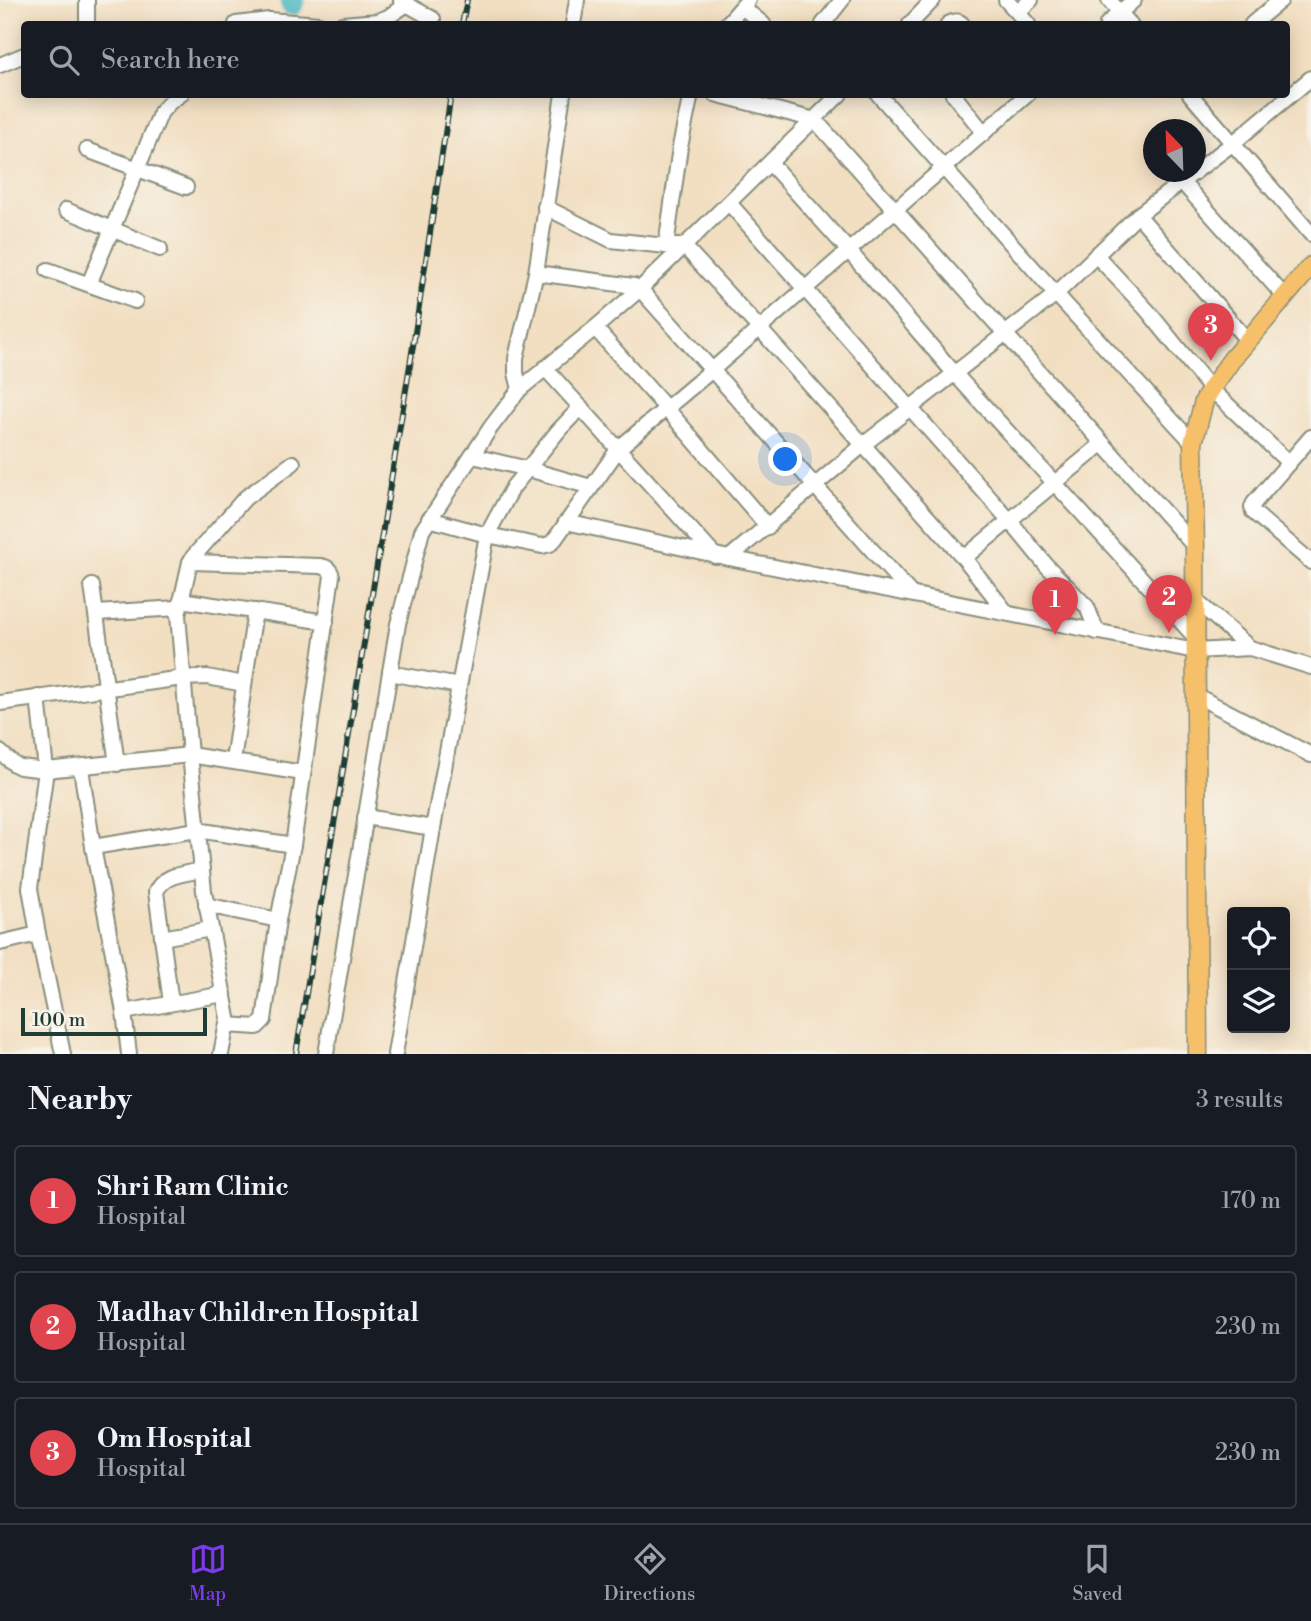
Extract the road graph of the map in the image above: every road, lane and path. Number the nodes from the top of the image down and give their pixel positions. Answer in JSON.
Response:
{"nodes":[{"id":1,"x":87,"y":0,"type":"edge"},
{"id":2,"x":577,"y":0,"type":"edge"},
{"id":3,"x":842,"y":0,"type":"edge"},
{"id":4,"x":933,"y":0,"type":"edge"},
{"id":5,"x":1006,"y":0,"type":"edge"},
{"id":6,"x":1031,"y":0,"type":"edge"},
{"id":7,"x":1109,"y":0,"type":"edge"},
{"id":8,"x":1134,"y":0,"type":"edge"},
{"id":9,"x":1281,"y":0,"type":"edge"},
{"id":10,"x":403,"y":2,"type":"edge"},
{"id":11,"x":745,"y":4,"type":"edge"},
{"id":12,"x":1018,"y":12,"type":"junction"},
{"id":13,"x":1120,"y":12,"type":"junction"},
{"id":14,"x":433,"y":19,"type":"dead end"},
{"id":15,"x":87,"y":21,"type":"edge"},
{"id":16,"x":261,"y":21,"type":"edge"},
{"id":17,"x":280,"y":21,"type":"edge"},
{"id":18,"x":379,"y":21,"type":"edge"},
{"id":19,"x":574,"y":21,"type":"edge"},
{"id":20,"x":730,"y":21,"type":"edge"},
{"id":21,"x":760,"y":21,"type":"edge"},
{"id":22,"x":824,"y":21,"type":"edge"},
{"id":23,"x":913,"y":21,"type":"edge"},
{"id":24,"x":1026,"y":21,"type":"edge"},
{"id":25,"x":1110,"y":21,"type":"edge"},
{"id":26,"x":1128,"y":21,"type":"edge"},
{"id":27,"x":1256,"y":21,"type":"edge"},
{"id":28,"x":21,"y":56,"type":"edge"},
{"id":29,"x":0,"y":65,"type":"edge"},
{"id":30,"x":1311,"y":78,"type":"edge"},
{"id":31,"x":1290,"y":96,"type":"edge"},
{"id":32,"x":176,"y":98,"type":"edge"},
{"id":33,"x":562,"y":98,"type":"edge"},
{"id":34,"x":690,"y":98,"type":"edge"},
{"id":35,"x":730,"y":98,"type":"edge"},
{"id":36,"x":836,"y":98,"type":"edge"},
{"id":37,"x":882,"y":98,"type":"edge"},
{"id":38,"x":956,"y":98,"type":"edge"},
{"id":39,"x":1024,"y":98,"type":"edge"},
{"id":40,"x":1193,"y":98,"type":"edge"},
{"id":41,"x":1287,"y":98,"type":"edge"},
{"id":42,"x":815,"y":120,"type":"junction"},
{"id":43,"x":984,"y":133,"type":"junction"},
{"id":44,"x":1232,"y":144,"type":"junction"},
{"id":45,"x":87,"y":150,"type":"dead end"},
{"id":46,"x":770,"y":163,"type":"junction"},
{"id":47,"x":1206,"y":163,"type":"edge"},
{"id":48,"x":137,"y":168,"type":"junction"},
{"id":49,"x":944,"y":168,"type":"junction"},
{"id":50,"x":1180,"y":182,"type":"edge"},
{"id":51,"x":1182,"y":182,"type":"edge"},
{"id":52,"x":186,"y":187,"type":"dead end"},
{"id":53,"x":729,"y":203,"type":"junction"},
{"id":54,"x":545,"y":207,"type":"junction"},
{"id":55,"x":66,"y":210,"type":"dead end"},
{"id":56,"x":895,"y":210,"type":"junction"},
{"id":57,"x":1138,"y":215,"type":"junction"},
{"id":58,"x":111,"y":229,"type":"junction"},
{"id":59,"x":1311,"y":234,"type":"edge"},
{"id":60,"x":666,"y":246,"type":"junction"},
{"id":61,"x":684,"y":246,"type":"junction"},
{"id":62,"x":160,"y":249,"type":"dead end"},
{"id":63,"x":849,"y":251,"type":"junction"},
{"id":64,"x":1096,"y":255,"type":"junction"},
{"id":65,"x":1311,"y":266,"type":"edge"},
{"id":66,"x":47,"y":270,"type":"dead end"},
{"id":67,"x":536,"y":273,"type":"junction"},
{"id":68,"x":89,"y":285,"type":"junction"},
{"id":69,"x":640,"y":289,"type":"junction"},
{"id":70,"x":804,"y":289,"type":"junction"},
{"id":71,"x":1056,"y":294,"type":"junction"},
{"id":72,"x":1285,"y":296,"type":"junction"},
{"id":73,"x":135,"y":301,"type":"dead end"},
{"id":74,"x":595,"y":328,"type":"junction"},
{"id":75,"x":759,"y":328,"type":"junction"},
{"id":76,"x":1005,"y":334,"type":"junction"},
{"id":77,"x":1248,"y":341,"type":"junction"},
{"id":78,"x":545,"y":368,"type":"junction"},
{"id":79,"x":712,"y":370,"type":"junction"},
{"id":80,"x":955,"y":374,"type":"junction"},
{"id":81,"x":520,"y":389,"type":"junction"},
{"id":82,"x":1211,"y":389,"type":"junction"},
{"id":83,"x":581,"y":407,"type":"junction"},
{"id":84,"x":910,"y":408,"type":"junction"},
{"id":85,"x":667,"y":409,"type":"junction"},
{"id":86,"x":1311,"y":437,"type":"edge"},
{"id":87,"x":1193,"y":443,"type":"junction"},
{"id":88,"x":1102,"y":444,"type":"junction"},
{"id":89,"x":863,"y":445,"type":"junction"},
{"id":90,"x":619,"y":448,"type":"junction"},
{"id":91,"x":473,"y":456,"type":"junction"},
{"id":92,"x":293,"y":463,"type":"dead end"},
{"id":93,"x":1289,"y":463,"type":"junction"},
{"id":94,"x":528,"y":469,"type":"junction"},
{"id":95,"x":1055,"y":483,"type":"junction"},
{"id":96,"x":815,"y":487,"type":"junction"},
{"id":97,"x":591,"y":488,"type":"junction"},
{"id":98,"x":429,"y":519,"type":"junction"},
{"id":99,"x":1010,"y":521,"type":"junction"},
{"id":100,"x":566,"y":522,"type":"junction"},
{"id":101,"x":768,"y":527,"type":"junction"},
{"id":102,"x":487,"y":535,"type":"junction"},
{"id":103,"x":1195,"y":547,"type":"junction"},
{"id":104,"x":722,"y":557,"type":"junction"},
{"id":105,"x":964,"y":558,"type":"junction"},
{"id":106,"x":190,"y":562,"type":"junction"},
{"id":107,"x":1311,"y":562,"type":"edge"},
{"id":108,"x":92,"y":586,"type":"dead end"},
{"id":109,"x":911,"y":594,"type":"junction"},
{"id":110,"x":1195,"y":600,"type":"junction"},
{"id":111,"x":180,"y":604,"type":"junction"},
{"id":112,"x":255,"y":611,"type":"junction"},
{"id":113,"x":96,"y":613,"type":"junction"},
{"id":114,"x":1007,"y":613,"type":"junction"},
{"id":115,"x":326,"y":622,"type":"junction"},
{"id":116,"x":1097,"y":632,"type":"junction"},
{"id":117,"x":1195,"y":644,"type":"junction"},
{"id":118,"x":1250,"y":648,"type":"junction"},
{"id":119,"x":1311,"y":667,"type":"edge"},
{"id":120,"x":390,"y":673,"type":"junction"},
{"id":121,"x":183,"y":678,"type":"junction"},
{"id":122,"x":244,"y":684,"type":"junction"},
{"id":123,"x":459,"y":686,"type":"junction"},
{"id":124,"x":107,"y":688,"type":"junction"},
{"id":125,"x":1195,"y":695,"type":"junction"},
{"id":126,"x":38,"y":697,"type":"junction"},
{"id":127,"x":0,"y":703,"type":"edge"},
{"id":128,"x":0,"y":752,"type":"edge"},
{"id":129,"x":190,"y":755,"type":"junction"},
{"id":130,"x":1311,"y":755,"type":"edge"},
{"id":131,"x":233,"y":761,"type":"junction"},
{"id":132,"x":117,"y":764,"type":"junction"},
{"id":133,"x":81,"y":768,"type":"junction"},
{"id":134,"x":46,"y":770,"type":"junction"},
{"id":135,"x":303,"y":772,"type":"junction"},
{"id":136,"x":365,"y":817,"type":"junction"},
{"id":137,"x":433,"y":828,"type":"junction"},
{"id":138,"x":197,"y":830,"type":"junction"},
{"id":139,"x":293,"y":845,"type":"junction"},
{"id":140,"x":93,"y":847,"type":"junction"},
{"id":141,"x":202,"y":870,"type":"junction"},
{"id":142,"x":206,"y":905,"type":"junction"},
{"id":143,"x":278,"y":920,"type":"junction"},
{"id":144,"x":211,"y":929,"type":"junction"},
{"id":145,"x":38,"y":934,"type":"junction"},
{"id":146,"x":162,"y":938,"type":"junction"},
{"id":147,"x":0,"y":943,"type":"edge"},
{"id":148,"x":224,"y":994,"type":"junction"},
{"id":149,"x":171,"y":1003,"type":"junction"},
{"id":150,"x":124,"y":1012,"type":"junction"},
{"id":151,"x":227,"y":1025,"type":"junction"},
{"id":152,"x":63,"y":1054,"type":"edge"},
{"id":153,"x":129,"y":1054,"type":"edge"},
{"id":154,"x":221,"y":1054,"type":"edge"},
{"id":155,"x":326,"y":1054,"type":"edge"},
{"id":156,"x":395,"y":1054,"type":"edge"},
{"id":157,"x":1198,"y":1054,"type":"edge"}],
"edges":[{"from":1,"to":15,"type":"street"},
{"from":2,"to":19,"type":"street"},
{"from":3,"to":22,"type":"street"},
{"from":4,"to":23,"type":"street"},
{"from":5,"to":12,"type":"street"},
{"from":6,"to":12,"type":"street"},
{"from":7,"to":13,"type":"street"},
{"from":8,"to":13,"type":"street"},
{"from":9,"to":27,"type":"street"},
{"from":10,"to":14,"type":"street"},
{"from":10,"to":18,"type":"street"},
{"from":11,"to":20,"type":"street"},
{"from":11,"to":21,"type":"street"},
{"from":12,"to":24,"type":"street"},
{"from":13,"to":25,"type":"street"},
{"from":13,"to":26,"type":"street"},
{"from":16,"to":17,"type":"street"},
{"from":28,"to":29,"type":"street"},
{"from":30,"to":31,"type":"street"},
{"from":32,"to":48,"type":"street"},
{"from":33,"to":54,"type":"street"},
{"from":34,"to":60,"type":"street"},
{"from":35,"to":42,"type":"street"},
{"from":36,"to":42,"type":"street"},
{"from":37,"to":49,"type":"street"},
{"from":38,"to":43,"type":"street"},
{"from":39,"to":43,"type":"street"},
{"from":40,"to":44,"type":"street"},
{"from":41,"to":44,"type":"street"},
{"from":42,"to":46,"type":"street"},
{"from":42,"to":56,"type":"street"},
{"from":43,"to":49,"type":"street"},
{"from":44,"to":47,"type":"street"},
{"from":44,"to":59,"type":"street"},
{"from":45,"to":48,"type":"street"},
{"from":46,"to":53,"type":"street"},
{"from":46,"to":63,"type":"street"},
{"from":48,"to":52,"type":"street"},
{"from":48,"to":58,"type":"street"},
{"from":49,"to":56,"type":"street"},
{"from":49,"to":71,"type":"street"},
{"from":50,"to":57,"type":"street"},
{"from":51,"to":72,"type":"street"},
{"from":53,"to":61,"type":"street"},
{"from":53,"to":70,"type":"street"},
{"from":54,"to":60,"type":"street"},
{"from":54,"to":67,"type":"street"},
{"from":55,"to":58,"type":"street"},
{"from":56,"to":63,"type":"street"},
{"from":56,"to":76,"type":"street"},
{"from":57,"to":64,"type":"street"},
{"from":57,"to":77,"type":"street"},
{"from":58,"to":62,"type":"street"},
{"from":58,"to":68,"type":"street"},
{"from":60,"to":61,"type":"street"},
{"from":61,"to":69,"type":"street"},
{"from":61,"to":75,"type":"street"},
{"from":63,"to":70,"type":"street"},
{"from":63,"to":80,"type":"street"},
{"from":64,"to":71,"type":"street"},
{"from":64,"to":82,"type":"street"},
{"from":65,"to":72,"type":"main road"},
{"from":66,"to":68,"type":"street"},
{"from":67,"to":69,"type":"street"},
{"from":67,"to":81,"type":"street"},
{"from":68,"to":73,"type":"street"},
{"from":69,"to":74,"type":"street"},
{"from":69,"to":79,"type":"street"},
{"from":70,"to":75,"type":"street"},
{"from":70,"to":84,"type":"street"},
{"from":71,"to":76,"type":"street"},
{"from":71,"to":87,"type":"street"},
{"from":72,"to":77,"type":"main road"},
{"from":74,"to":78,"type":"street"},
{"from":74,"to":85,"type":"street"},
{"from":75,"to":79,"type":"street"},
{"from":75,"to":89,"type":"street"},
{"from":76,"to":80,"type":"street"},
{"from":76,"to":88,"type":"street"},
{"from":77,"to":82,"type":"main road"},
{"from":78,"to":81,"type":"street"},
{"from":78,"to":83,"type":"street"},
{"from":79,"to":85,"type":"street"},
{"from":79,"to":96,"type":"street"},
{"from":80,"to":84,"type":"street"},
{"from":80,"to":95,"type":"street"},
{"from":81,"to":91,"type":"street"},
{"from":82,"to":87,"type":"main road"},
{"from":82,"to":93,"type":"street"},
{"from":83,"to":90,"type":"street"},
{"from":83,"to":94,"type":"street"},
{"from":84,"to":89,"type":"street"},
{"from":84,"to":99,"type":"street"},
{"from":85,"to":90,"type":"street"},
{"from":85,"to":101,"type":"street"},
{"from":86,"to":93,"type":"street"},
{"from":87,"to":103,"type":"main road"},
{"from":88,"to":95,"type":"street"},
{"from":88,"to":103,"type":"street"},
{"from":89,"to":96,"type":"street"},
{"from":89,"to":105,"type":"street"},
{"from":90,"to":97,"type":"street"},
{"from":90,"to":104,"type":"street"},
{"from":91,"to":94,"type":"street"},
{"from":91,"to":98,"type":"street"},
{"from":92,"to":106,"type":"street"},
{"from":93,"to":107,"type":"street"},
{"from":94,"to":97,"type":"street"},
{"from":94,"to":102,"type":"street"},
{"from":95,"to":99,"type":"street"},
{"from":95,"to":117,"type":"street"},
{"from":96,"to":101,"type":"street"},
{"from":96,"to":109,"type":"street"},
{"from":97,"to":100,"type":"street"},
{"from":98,"to":102,"type":"street"},
{"from":98,"to":120,"type":"street"},
{"from":99,"to":105,"type":"street"},
{"from":99,"to":116,"type":"street"},
{"from":100,"to":102,"type":"street"},
{"from":100,"to":104,"type":"street"},
{"from":101,"to":104,"type":"street"},
{"from":102,"to":123,"type":"street"},
{"from":103,"to":110,"type":"main road"},
{"from":104,"to":109,"type":"street"},
{"from":105,"to":114,"type":"street"},
{"from":106,"to":111,"type":"street"},
{"from":106,"to":115,"type":"street"},
{"from":108,"to":113,"type":"street"},
{"from":109,"to":114,"type":"street"},
{"from":110,"to":117,"type":"main road"},
{"from":110,"to":118,"type":"street"},
{"from":111,"to":112,"type":"street"},
{"from":111,"to":113,"type":"street"},
{"from":111,"to":121,"type":"street"},
{"from":112,"to":115,"type":"street"},
{"from":112,"to":122,"type":"street"},
{"from":113,"to":124,"type":"street"},
{"from":114,"to":116,"type":"street"},
{"from":115,"to":135,"type":"street"},
{"from":116,"to":117,"type":"street"},
{"from":117,"to":118,"type":"street"},
{"from":117,"to":125,"type":"main road"},
{"from":118,"to":119,"type":"street"},
{"from":120,"to":123,"type":"street"},
{"from":120,"to":136,"type":"street"},
{"from":121,"to":122,"type":"street"},
{"from":121,"to":124,"type":"street"},
{"from":121,"to":129,"type":"street"},
{"from":122,"to":131,"type":"street"},
{"from":123,"to":137,"type":"street"},
{"from":124,"to":126,"type":"street"},
{"from":124,"to":132,"type":"street"},
{"from":125,"to":130,"type":"street"},
{"from":125,"to":157,"type":"main road"},
{"from":126,"to":127,"type":"street"},
{"from":126,"to":134,"type":"street"},
{"from":128,"to":134,"type":"street"},
{"from":129,"to":131,"type":"street"},
{"from":129,"to":132,"type":"street"},
{"from":129,"to":138,"type":"street"},
{"from":131,"to":135,"type":"street"},
{"from":132,"to":133,"type":"street"},
{"from":133,"to":134,"type":"street"},
{"from":133,"to":140,"type":"street"},
{"from":134,"to":145,"type":"street"},
{"from":135,"to":139,"type":"street"},
{"from":136,"to":137,"type":"street"},
{"from":136,"to":155,"type":"street"},
{"from":137,"to":156,"type":"street"},
{"from":138,"to":139,"type":"street"},
{"from":138,"to":140,"type":"street"},
{"from":138,"to":141,"type":"street"},
{"from":139,"to":143,"type":"street"},
{"from":140,"to":150,"type":"street"},
{"from":141,"to":142,"type":"street"},
{"from":141,"to":146,"type":"street"},
{"from":142,"to":143,"type":"street"},
{"from":142,"to":144,"type":"street"},
{"from":143,"to":151,"type":"street"},
{"from":144,"to":146,"type":"street"},
{"from":144,"to":148,"type":"street"},
{"from":145,"to":147,"type":"street"},
{"from":145,"to":152,"type":"street"},
{"from":146,"to":149,"type":"street"},
{"from":148,"to":149,"type":"street"},
{"from":148,"to":151,"type":"street"},
{"from":149,"to":150,"type":"street"},
{"from":150,"to":153,"type":"street"},
{"from":151,"to":154,"type":"street"}]}
